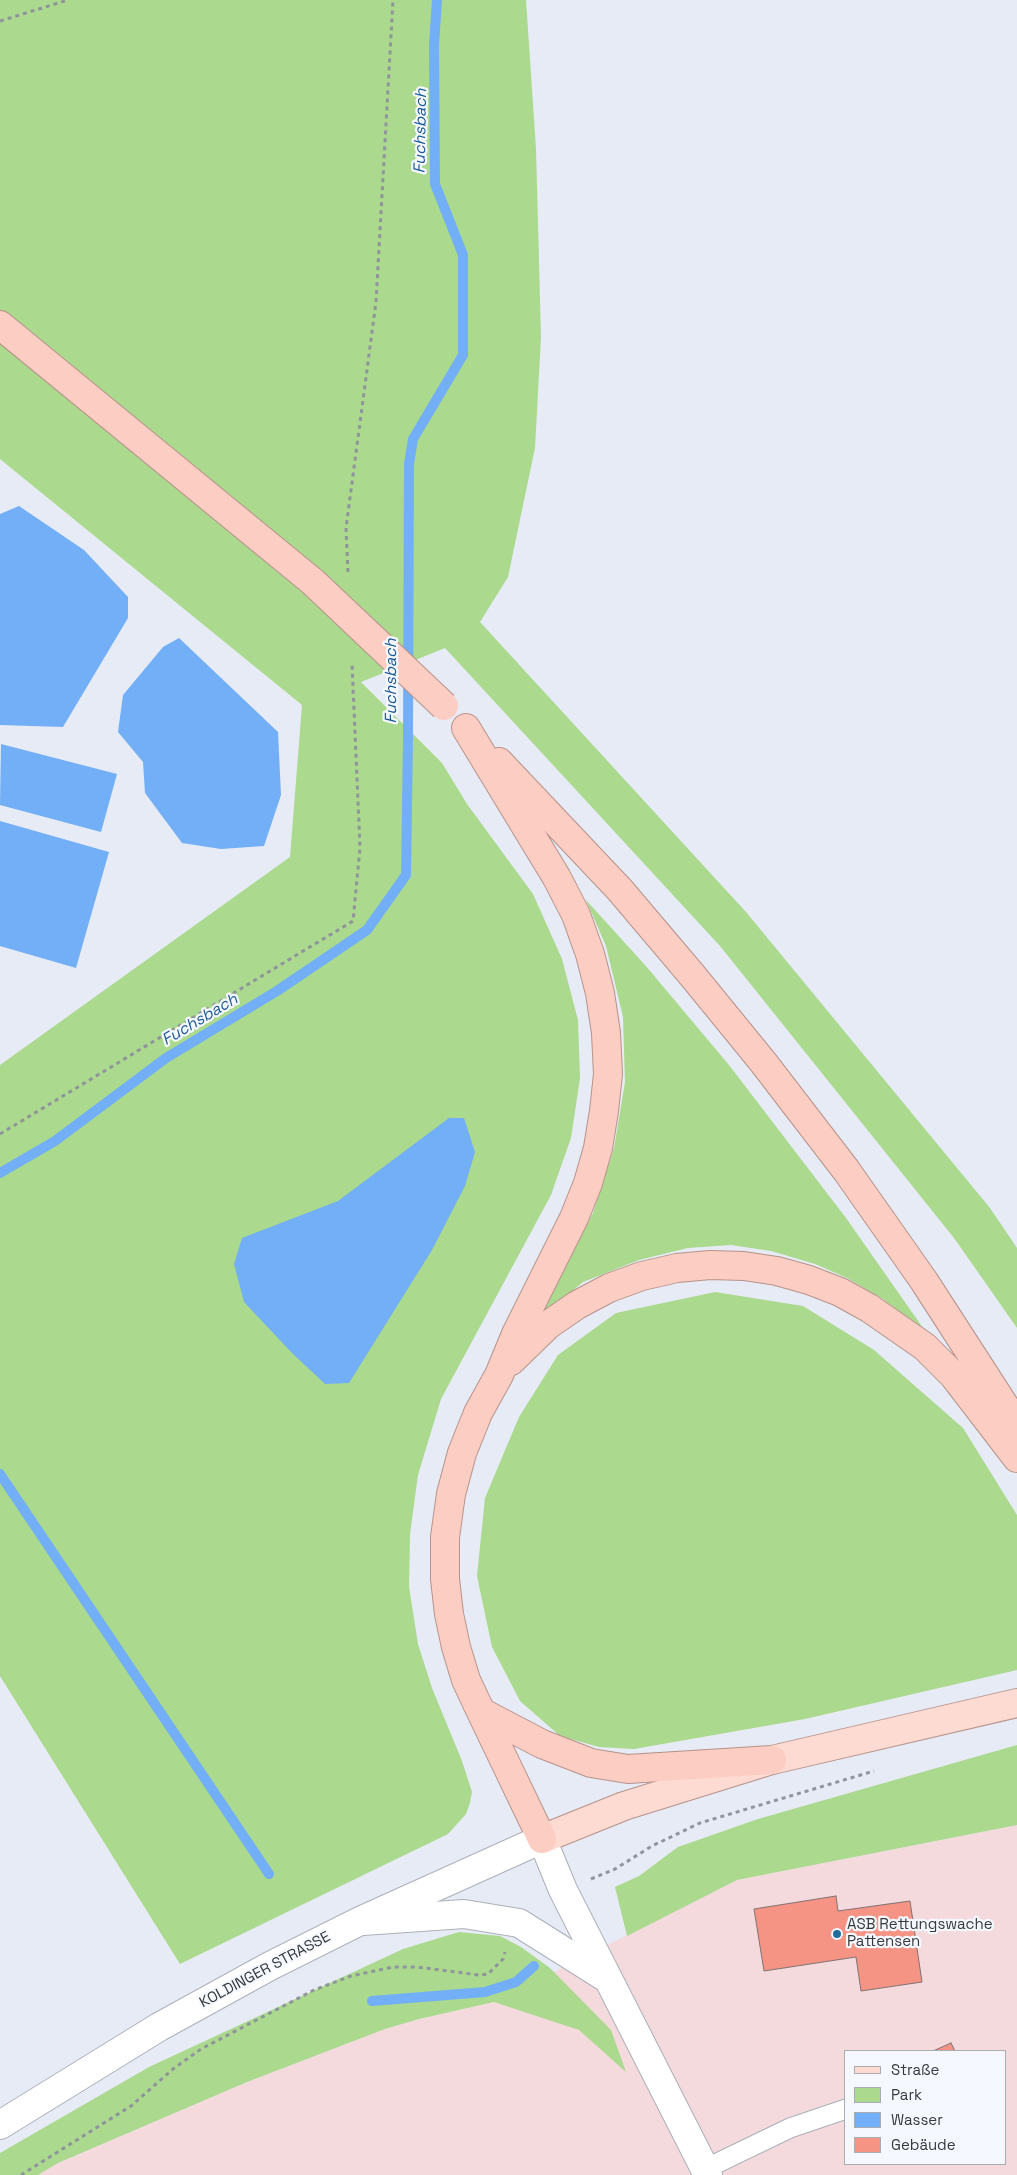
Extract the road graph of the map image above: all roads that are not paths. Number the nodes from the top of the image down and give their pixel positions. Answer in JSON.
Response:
{"nodes":[{"id":1,"x":0,"y":325,"type":"edge"},
{"id":2,"x":466,"y":728,"type":"junction"},
{"id":3,"x":499,"y":1375,"type":"junction"},
{"id":4,"x":1017,"y":1425,"type":"edge"},
{"id":5,"x":1017,"y":1458,"type":"edge"},
{"id":6,"x":1017,"y":1703,"type":"edge"},
{"id":7,"x":481,"y":1712,"type":"junction"},
{"id":8,"x":772,"y":1760,"type":"junction"},
{"id":9,"x":542,"y":1840,"type":"junction"},
{"id":10,"x":360,"y":1921,"type":"junction"},
{"id":11,"x":609,"y":1980,"type":"junction"},
{"id":12,"x":844,"y":2110,"type":"edge"},
{"id":13,"x":0,"y":2125,"type":"edge"},
{"id":14,"x":706,"y":2172,"type":"edge"}],
"edges":[{"from":1,"to":2,"type":"highway","bridge":true},
{"from":2,"to":3,"type":"highway"},
{"from":2,"to":4,"type":"highway"},
{"from":3,"to":5,"type":"highway"},
{"from":3,"to":7,"type":"highway"},
{"from":6,"to":8,"type":"main road"},
{"from":7,"to":8,"type":"highway"},
{"from":7,"to":9,"type":"highway"},
{"from":8,"to":9,"type":"main road"},
{"from":9,"to":10,"type":"street","name":"KOLDINGER STRASSE"},
{"from":9,"to":11,"type":"street"},
{"from":10,"to":11,"type":"street"},
{"from":10,"to":13,"type":"street","name":"KOLDINGER STRASSE"},
{"from":11,"to":14,"type":"street"},
{"from":12,"to":14,"type":"lane"}]}
